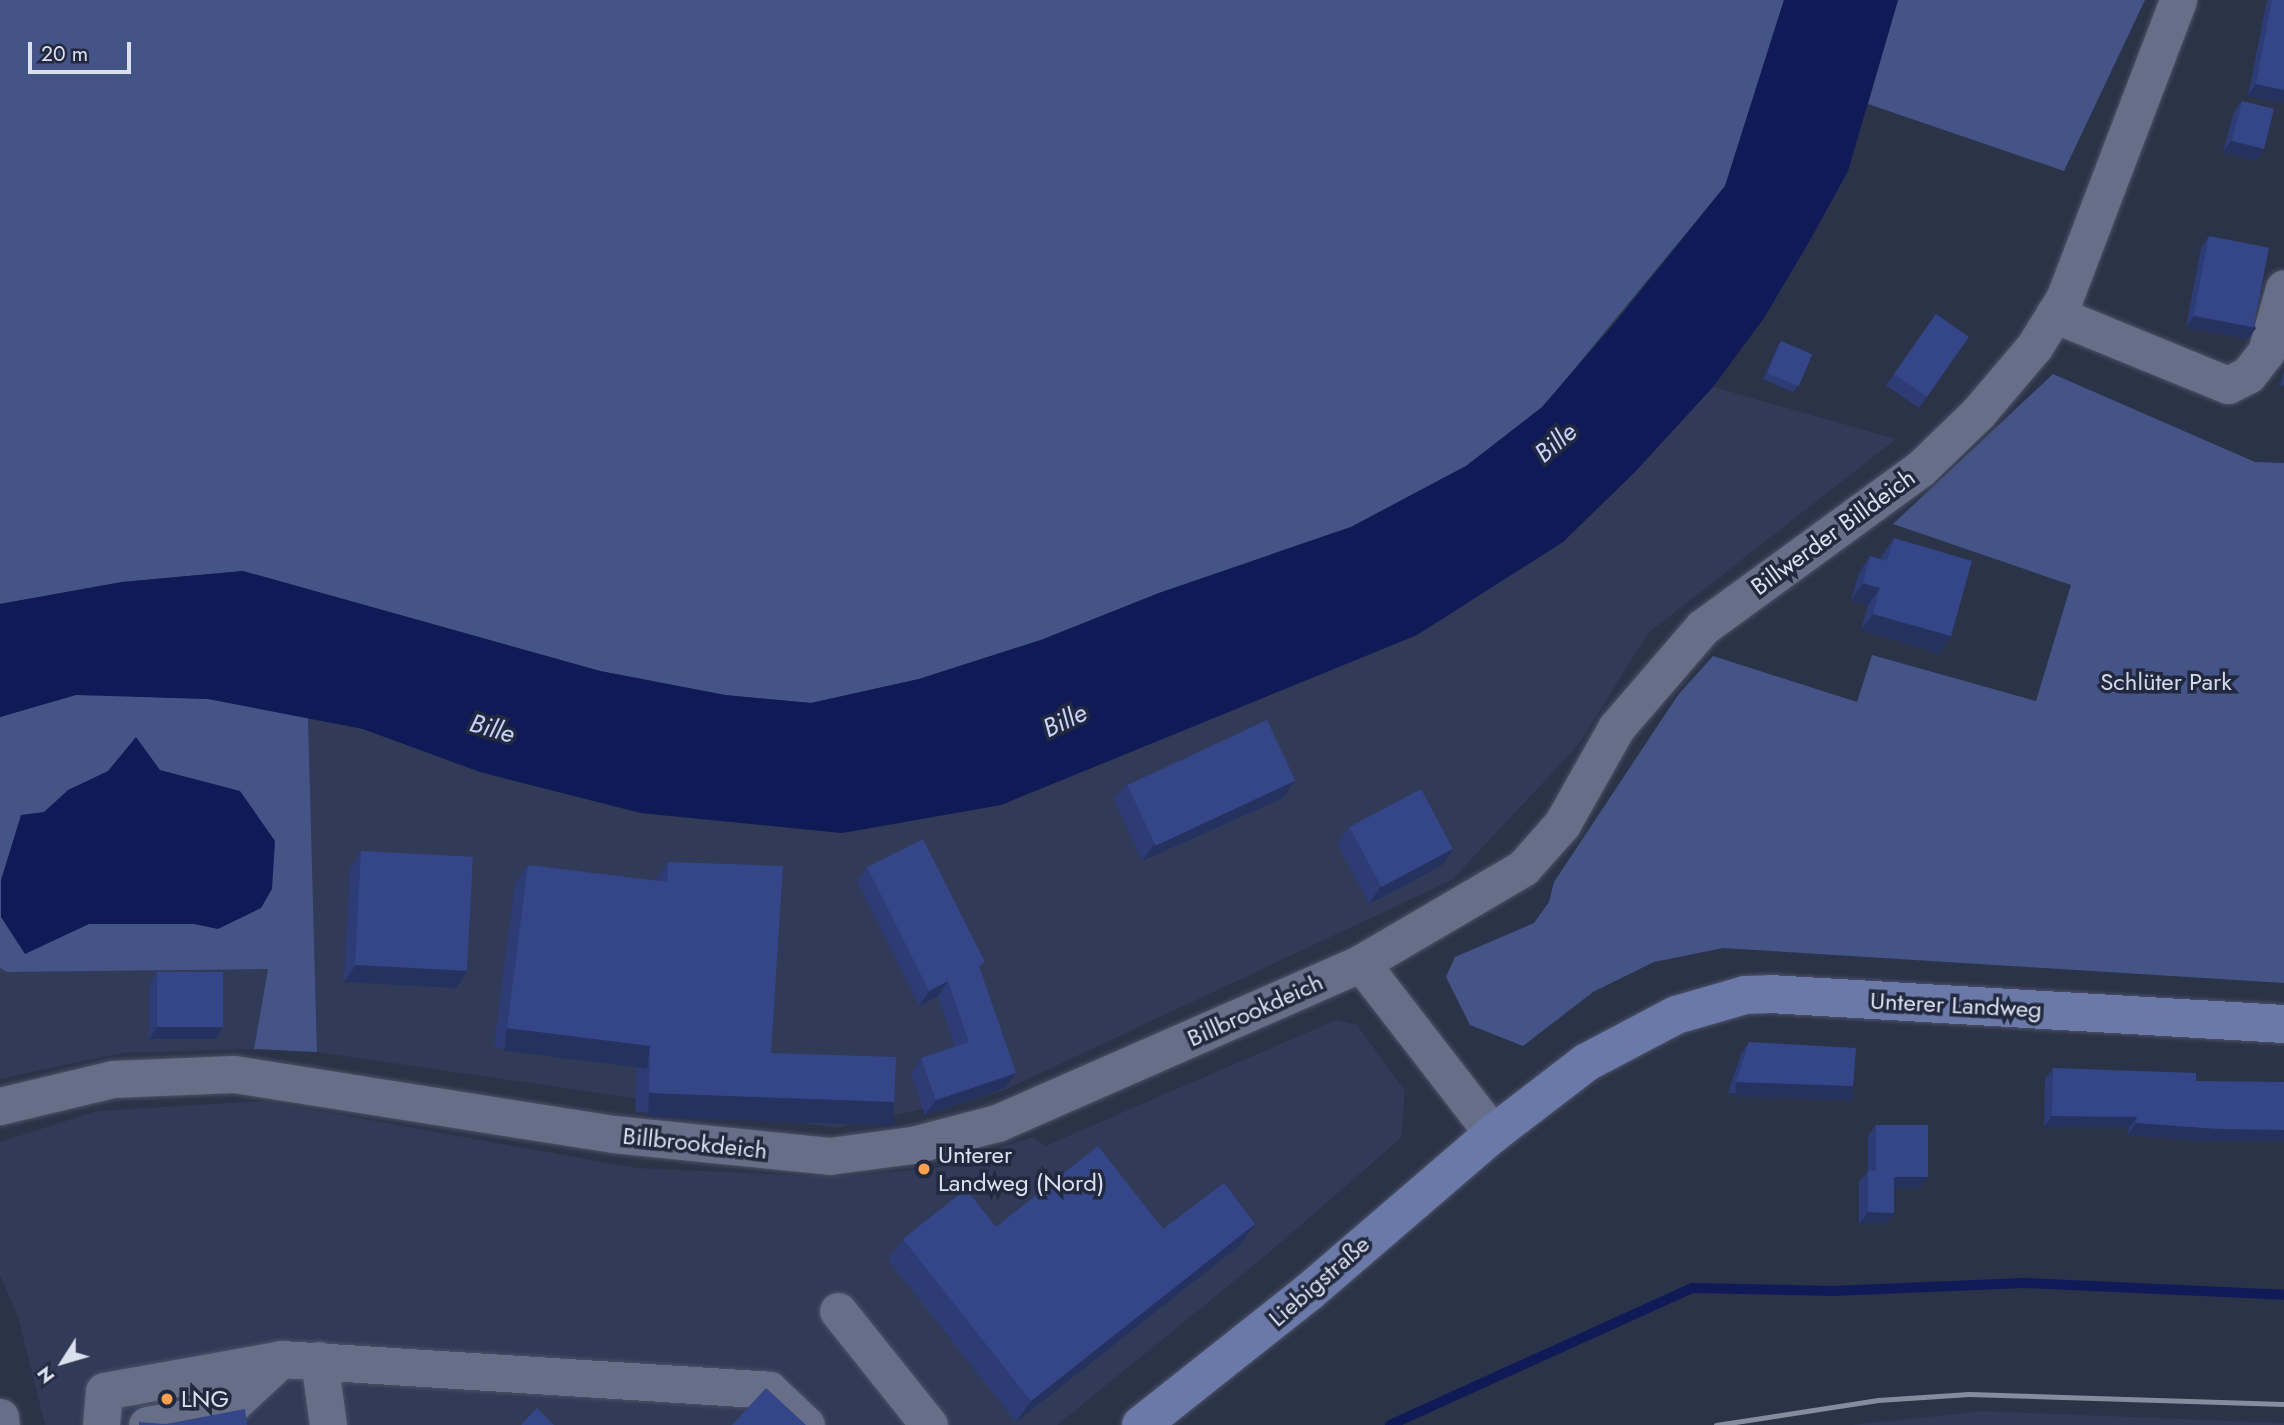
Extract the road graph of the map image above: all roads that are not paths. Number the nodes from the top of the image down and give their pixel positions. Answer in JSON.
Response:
{"nodes":[{"id":1,"x":2178,"y":0,"type":"edge"},
{"id":2,"x":2284,"y":288,"type":"edge"},
{"id":3,"x":2054,"y":314,"type":"junction"},
{"id":4,"x":1361,"y":963,"type":"junction"},
{"id":5,"x":2284,"y":1024,"type":"edge"},
{"id":6,"x":1635,"y":1033,"type":"joint"},
{"id":7,"x":0,"y":1107,"type":"edge"},
{"id":8,"x":1493,"y":1134,"type":"junction"},
{"id":9,"x":838,"y":1311,"type":"dead end"},
{"id":10,"x":281,"y":1359,"type":"junction"},
{"id":11,"x":319,"y":1360,"type":"junction"},
{"id":12,"x":0,"y":1418,"type":"edge"},
{"id":13,"x":1,"y":1425,"type":"edge"},
{"id":14,"x":101,"y":1425,"type":"edge"},
{"id":15,"x":147,"y":1425,"type":"edge"},
{"id":16,"x":328,"y":1425,"type":"edge"},
{"id":17,"x":806,"y":1425,"type":"edge"},
{"id":18,"x":929,"y":1425,"type":"edge"},
{"id":19,"x":1141,"y":1425,"type":"edge"}],
"edges":[{"from":1,"to":3,"type":"street","name":"Billwerder Billdeich"},
{"from":2,"to":3,"type":"street"},
{"from":3,"to":4,"type":"street","name":"Billwerder Billdeich"},
{"from":4,"to":7,"type":"street","name":"Billbrookdeich"},
{"from":4,"to":8,"type":"street"},
{"from":5,"to":6,"type":"main road","name":"Unterer Landweg"},
{"from":6,"to":8,"type":"main road","name":"Liebigstraße"},
{"from":8,"to":19,"type":"main road","name":"Liebigstraße"},
{"from":9,"to":18,"type":"street"},
{"from":10,"to":11,"type":"street"},
{"from":10,"to":14,"type":"street"},
{"from":10,"to":15,"type":"street"},
{"from":11,"to":16,"type":"street"},
{"from":11,"to":17,"type":"street"},
{"from":12,"to":13,"type":"street"}]}
